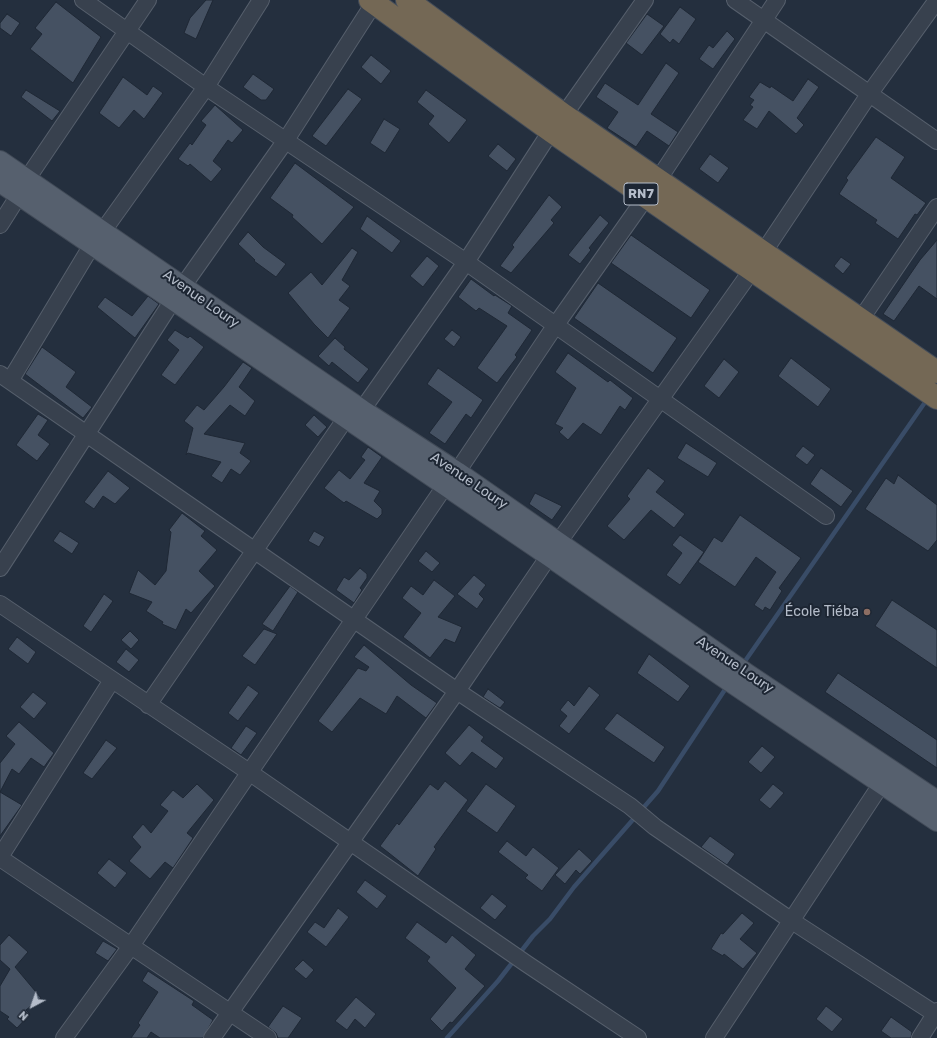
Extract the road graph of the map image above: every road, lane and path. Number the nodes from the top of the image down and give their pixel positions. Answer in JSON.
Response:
{"nodes":[{"id":1,"x":83,"y":0,"type":"edge"},
{"id":2,"x":148,"y":0,"type":"edge"},
{"id":3,"x":261,"y":0,"type":"edge"},
{"id":4,"x":407,"y":0,"type":"edge"},
{"id":5,"x":644,"y":0,"type":"edge"},
{"id":6,"x":735,"y":0,"type":"edge"},
{"id":7,"x":777,"y":0,"type":"edge"},
{"id":8,"x":937,"y":0,"type":"edge"},
{"id":9,"x":372,"y":2,"type":"edge"},
{"id":10,"x":765,"y":19,"type":"junction"},
{"id":11,"x":127,"y":30,"type":"junction"},
{"id":12,"x":206,"y":87,"type":"junction"},
{"id":13,"x":870,"y":93,"type":"junction"},
{"id":14,"x":558,"y":123,"type":"junction"},
{"id":15,"x":286,"y":140,"type":"junction"},
{"id":16,"x":937,"y":141,"type":"edge"},
{"id":17,"x":0,"y":161,"type":"edge"},
{"id":18,"x":0,"y":182,"type":"edge"},
{"id":19,"x":23,"y":187,"type":"junction"},
{"id":20,"x":652,"y":189,"type":"junction"},
{"id":21,"x":937,"y":207,"type":"edge"},
{"id":22,"x":0,"y":225,"type":"edge"},
{"id":23,"x":98,"y":238,"type":"junction"},
{"id":24,"x":466,"y":262,"type":"junction"},
{"id":25,"x":758,"y":262,"type":"junction"},
{"id":26,"x":178,"y":293,"type":"junction"},
{"id":27,"x":861,"y":319,"type":"junction"},
{"id":28,"x":555,"y":326,"type":"junction"},
{"id":29,"x":926,"y":373,"type":"edge"},
{"id":30,"x":5,"y":377,"type":"edge"},
{"id":31,"x":937,"y":398,"type":"edge"},
{"id":32,"x":659,"y":399,"type":"junction"},
{"id":33,"x":354,"y":414,"type":"junction"},
{"id":34,"x":85,"y":433,"type":"junction"},
{"id":35,"x":451,"y":479,"type":"junction"},
{"id":36,"x":826,"y":516,"type":"dead end"},
{"id":37,"x":553,"y":549,"type":"junction"},
{"id":38,"x":255,"y":551,"type":"junction"},
{"id":39,"x":0,"y":568,"type":"edge"},
{"id":40,"x":0,"y":604,"type":"edge"},
{"id":41,"x":355,"y":619,"type":"junction"},
{"id":42,"x":734,"y":675,"type":"junction"},
{"id":43,"x":112,"y":680,"type":"junction"},
{"id":44,"x":457,"y":691,"type":"junction"},
{"id":45,"x":148,"y":705,"type":"junction"},
{"id":46,"x":249,"y":772,"type":"junction"},
{"id":47,"x":882,"y":783,"type":"junction"},
{"id":48,"x":937,"y":801,"type":"edge"},
{"id":49,"x":937,"y":821,"type":"edge"},
{"id":50,"x":349,"y":842,"type":"junction"},
{"id":51,"x":0,"y":857,"type":"edge"},
{"id":52,"x":792,"y":921,"type":"junction"},
{"id":53,"x":131,"y":946,"type":"junction"},
{"id":54,"x":230,"y":1012,"type":"junction"},
{"id":55,"x":936,"y":1014,"type":"edge"},
{"id":56,"x":64,"y":1038,"type":"edge"},
{"id":57,"x":212,"y":1038,"type":"edge"},
{"id":58,"x":268,"y":1038,"type":"edge"},
{"id":59,"x":638,"y":1038,"type":"edge"},
{"id":60,"x":714,"y":1038,"type":"edge"},
{"id":61,"x":920,"y":1038,"type":"edge"}],
"edges":[{"from":1,"to":11,"type":"street"},
{"from":2,"to":11,"type":"street"},
{"from":3,"to":12,"type":"street"},
{"from":4,"to":14,"type":"highway","number":"RN7"},
{"from":5,"to":14,"type":"street"},
{"from":6,"to":10,"type":"street"},
{"from":7,"to":10,"type":"street"},
{"from":8,"to":13,"type":"street"},
{"from":9,"to":14,"type":"highway","number":"RN7"},
{"from":9,"to":15,"type":"street"},
{"from":10,"to":13,"type":"street"},
{"from":10,"to":20,"type":"street"},
{"from":11,"to":12,"type":"street"},
{"from":11,"to":19,"type":"street"},
{"from":12,"to":15,"type":"street"},
{"from":12,"to":23,"type":"street"},
{"from":13,"to":16,"type":"street"},
{"from":13,"to":25,"type":"street"},
{"from":14,"to":20,"type":"highway","number":"RN7"},
{"from":14,"to":24,"type":"street"},
{"from":15,"to":24,"type":"street"},
{"from":15,"to":26,"type":"street"},
{"from":17,"to":19,"type":"main road","name":"Avenue Loury"},
{"from":18,"to":19,"type":"main road","name":"Avenue Loury"},
{"from":19,"to":22,"type":"street"},
{"from":19,"to":23,"type":"main road","name":"Avenue Loury"},
{"from":20,"to":25,"type":"highway","number":"RN7"},
{"from":20,"to":28,"type":"street"},
{"from":21,"to":27,"type":"street"},
{"from":23,"to":26,"type":"main road","name":"Avenue Loury"},
{"from":23,"to":30,"type":"street"},
{"from":24,"to":28,"type":"street"},
{"from":24,"to":33,"type":"street"},
{"from":25,"to":27,"type":"highway","number":"RN7"},
{"from":25,"to":29,"type":"highway","number":"RN7"},
{"from":25,"to":32,"type":"street"},
{"from":26,"to":33,"type":"main road","name":"Avenue Loury"},
{"from":26,"to":34,"type":"street"},
{"from":27,"to":29,"type":"highway","number":"RN7"},
{"from":28,"to":32,"type":"street"},
{"from":28,"to":35,"type":"street"},
{"from":29,"to":31,"type":"highway","number":"RN7"},
{"from":30,"to":34,"type":"street"},
{"from":32,"to":36,"type":"street"},
{"from":32,"to":37,"type":"street"},
{"from":33,"to":35,"type":"main road","name":"Avenue Loury"},
{"from":33,"to":38,"type":"street"},
{"from":34,"to":38,"type":"street"},
{"from":34,"to":39,"type":"street"},
{"from":35,"to":37,"type":"main road","name":"Avenue Loury"},
{"from":35,"to":41,"type":"street"},
{"from":37,"to":42,"type":"main road","name":"Avenue Loury"},
{"from":37,"to":44,"type":"street"},
{"from":38,"to":41,"type":"street"},
{"from":38,"to":45,"type":"street"},
{"from":40,"to":43,"type":"street"},
{"from":41,"to":44,"type":"street"},
{"from":41,"to":46,"type":"street"},
{"from":42,"to":47,"type":"main road","name":"Avenue Loury"},
{"from":42,"to":48,"type":"main road","name":"Avenue Loury"},
{"from":43,"to":45,"type":"street"},
{"from":43,"to":51,"type":"street"},
{"from":44,"to":50,"type":"street"},
{"from":44,"to":52,"type":"street"},
{"from":45,"to":46,"type":"street"},
{"from":46,"to":50,"type":"street"},
{"from":46,"to":53,"type":"street"},
{"from":47,"to":49,"type":"main road","name":"Avenue Loury"},
{"from":47,"to":52,"type":"street"},
{"from":50,"to":54,"type":"street"},
{"from":50,"to":59,"type":"street"},
{"from":51,"to":53,"type":"street"},
{"from":52,"to":55,"type":"street"},
{"from":52,"to":60,"type":"street"},
{"from":53,"to":54,"type":"street"},
{"from":53,"to":56,"type":"street"},
{"from":54,"to":57,"type":"street"},
{"from":54,"to":58,"type":"street"},
{"from":55,"to":61,"type":"street"}]}
